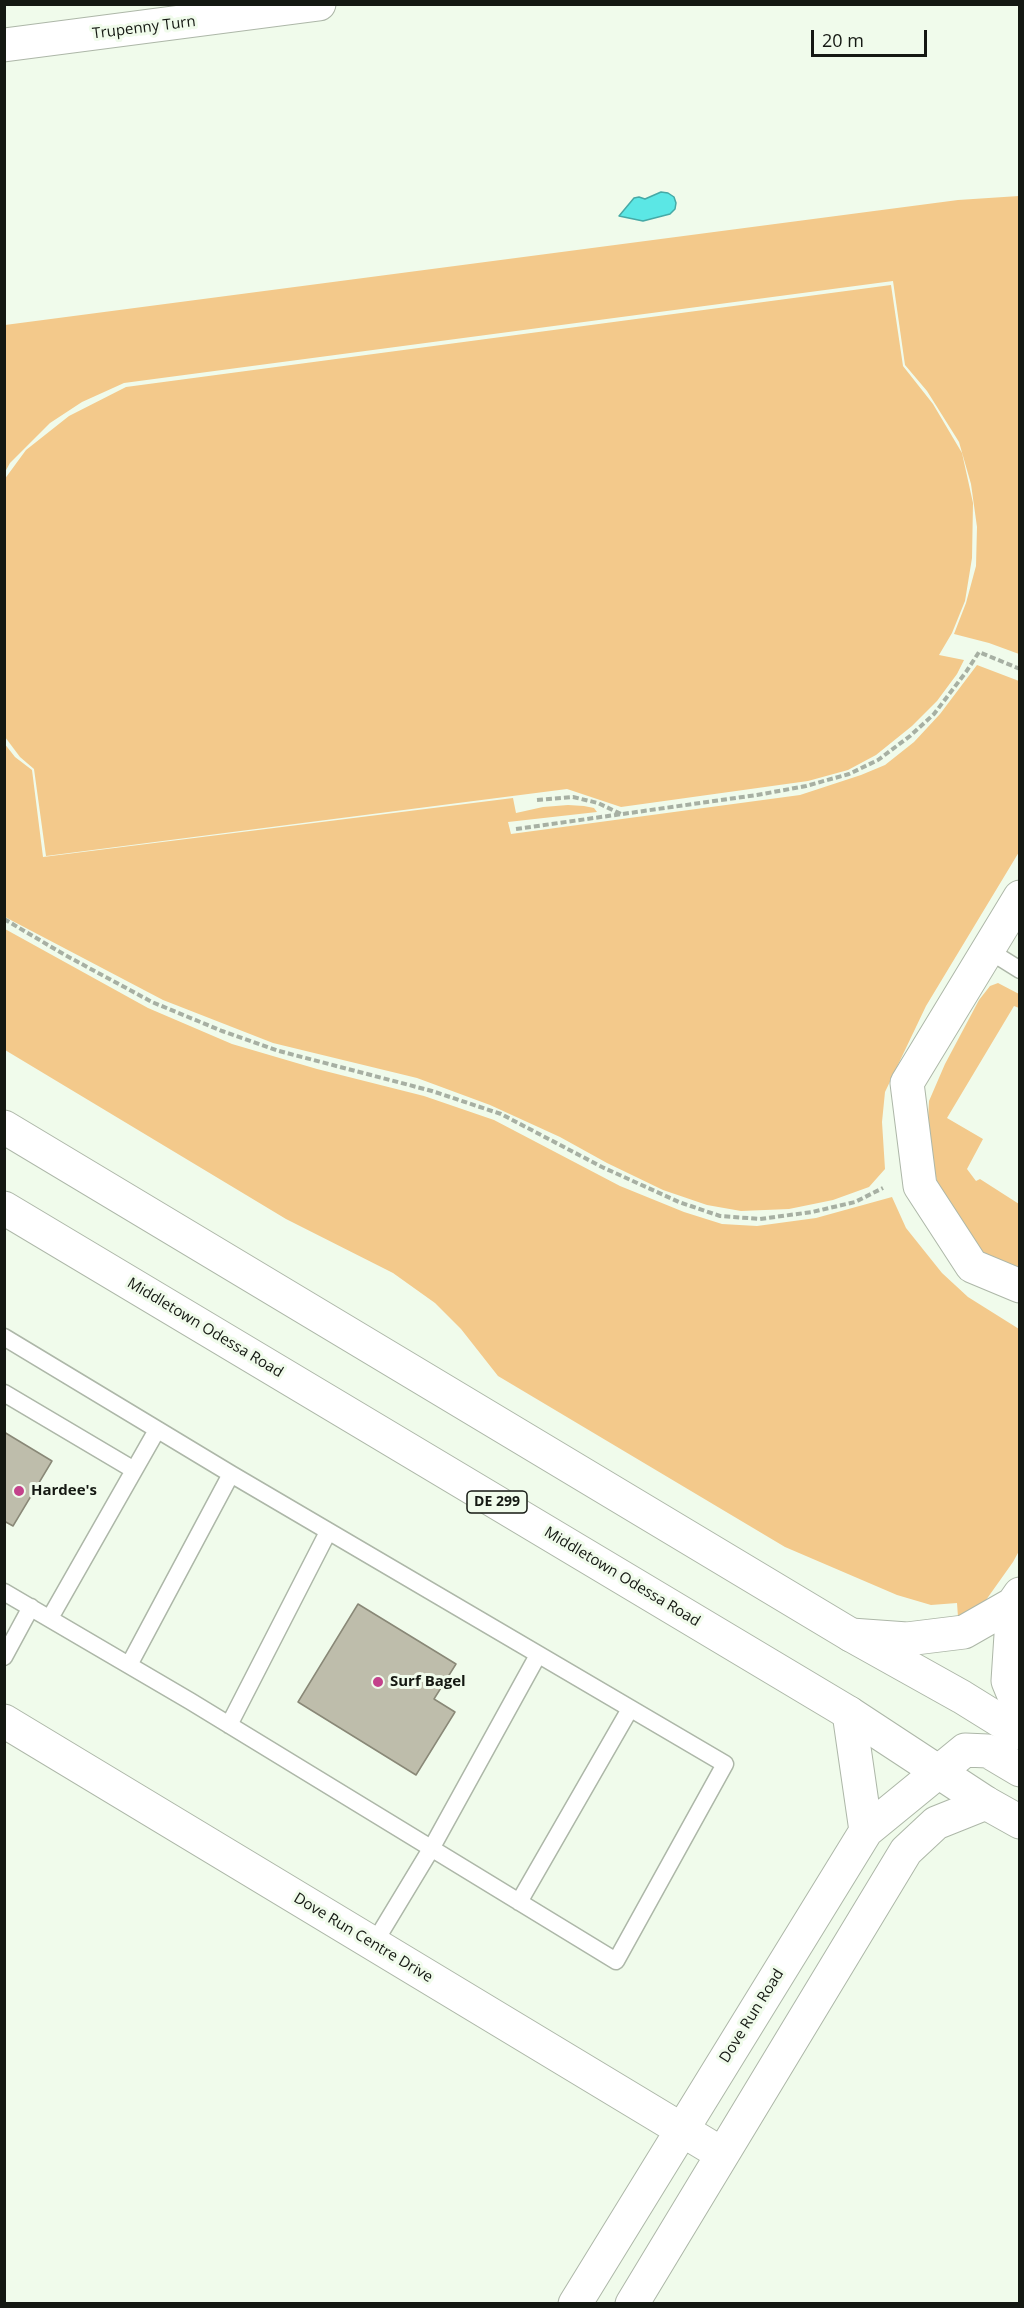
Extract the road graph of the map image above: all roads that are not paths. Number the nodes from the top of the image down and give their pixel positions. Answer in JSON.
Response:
{"nodes":[{"id":1,"x":319,"y":4,"type":"edge"},
{"id":2,"x":4,"y":45,"type":"edge"},
{"id":3,"x":1020,"y":897,"type":"edge"},
{"id":4,"x":988,"y":950,"type":"junction"},
{"id":5,"x":1020,"y":970,"type":"edge"},
{"id":6,"x":4,"y":1127,"type":"edge"},
{"id":7,"x":4,"y":1208,"type":"edge"},
{"id":8,"x":1020,"y":1286,"type":"edge"},
{"id":9,"x":4,"y":1337,"type":"edge"},
{"id":10,"x":4,"y":1394,"type":"edge"},
{"id":11,"x":157,"y":1430,"type":"junction"},
{"id":12,"x":134,"y":1470,"type":"junction"},
{"id":13,"x":231,"y":1474,"type":"junction"},
{"id":14,"x":328,"y":1532,"type":"junction"},
{"id":15,"x":4,"y":1592,"type":"edge"},
{"id":16,"x":1016,"y":1599,"type":"edge"},
{"id":17,"x":31,"y":1607,"type":"junction"},
{"id":18,"x":50,"y":1618,"type":"junction"},
{"id":19,"x":851,"y":1635,"type":"junction"},
{"id":20,"x":538,"y":1655,"type":"junction"},
{"id":21,"x":4,"y":1657,"type":"edge"},
{"id":22,"x":129,"y":1665,"type":"junction"},
{"id":23,"x":630,"y":1709,"type":"junction"},
{"id":24,"x":1020,"y":1710,"type":"edge"},
{"id":25,"x":849,"y":1713,"type":"junction"},
{"id":26,"x":4,"y":1721,"type":"edge"},
{"id":27,"x":229,"y":1725,"type":"junction"},
{"id":28,"x":1020,"y":1733,"type":"edge"},
{"id":29,"x":1020,"y":1770,"type":"edge"},
{"id":30,"x":937,"y":1771,"type":"junction"},
{"id":31,"x":986,"y":1803,"type":"junction"},
{"id":32,"x":1020,"y":1822,"type":"edge"},
{"id":33,"x":866,"y":1831,"type":"junction"},
{"id":34,"x":431,"y":1848,"type":"junction"},
{"id":35,"x":519,"y":1902,"type":"junction"},
{"id":36,"x":373,"y":1945,"type":"junction"},
{"id":37,"x":682,"y":2129,"type":"junction"},
{"id":38,"x":722,"y":2154,"type":"junction"},
{"id":39,"x":575,"y":2304,"type":"edge"},
{"id":40,"x":632,"y":2304,"type":"edge"}],
"edges":[{"from":1,"to":2,"type":"street","name":"Trupenny Turn"},
{"from":3,"to":4,"type":"street"},
{"from":4,"to":5,"type":"lane"},
{"from":4,"to":8,"type":"street"},
{"from":6,"to":19,"type":"street"},
{"from":7,"to":25,"type":"street","name":"Middletown Odessa Road","number":"DE 299"},
{"from":9,"to":11,"type":"lane"},
{"from":10,"to":12,"type":"lane"},
{"from":11,"to":12,"type":"lane"},
{"from":11,"to":13,"type":"lane"},
{"from":12,"to":18,"type":"lane"},
{"from":13,"to":14,"type":"lane"},
{"from":13,"to":22,"type":"lane"},
{"from":14,"to":20,"type":"lane"},
{"from":14,"to":27,"type":"lane"},
{"from":15,"to":17,"type":"lane"},
{"from":16,"to":19,"type":"street"},
{"from":16,"to":24,"type":"street"},
{"from":17,"to":18,"type":"lane"},
{"from":17,"to":21,"type":"lane"},
{"from":18,"to":22,"type":"lane"},
{"from":19,"to":28,"type":"street"},
{"from":20,"to":23,"type":"lane"},
{"from":20,"to":34,"type":"lane"},
{"from":22,"to":27,"type":"lane"},
{"from":23,"to":35,"type":"lane"},
{"from":23,"to":35,"type":"lane"},
{"from":25,"to":30,"type":"street","name":"Middletown Odessa Road","number":"DE 299"},
{"from":25,"to":33,"type":"street"},
{"from":26,"to":36,"type":"street","name":"Dove Run Centre Drive"},
{"from":27,"to":34,"type":"lane"},
{"from":29,"to":30,"type":"street","name":"Dove Run Road"},
{"from":30,"to":31,"type":"street","name":"Middletown Odessa Road","number":"DE 299"},
{"from":30,"to":33,"type":"street","name":"Dove Run Road"},
{"from":31,"to":32,"type":"street","name":"Middletown Odessa Road","number":"DE 299"},
{"from":31,"to":38,"type":"street"},
{"from":33,"to":37,"type":"street","name":"Dove Run Road"},
{"from":34,"to":35,"type":"lane"},
{"from":34,"to":36,"type":"lane"},
{"from":36,"to":37,"type":"street","name":"Dove Run Centre Drive"},
{"from":37,"to":38,"type":"street","name":"Dove Run Centre Drive"},
{"from":37,"to":39,"type":"street","name":"Dove Run Road"},
{"from":38,"to":40,"type":"street"}]}
